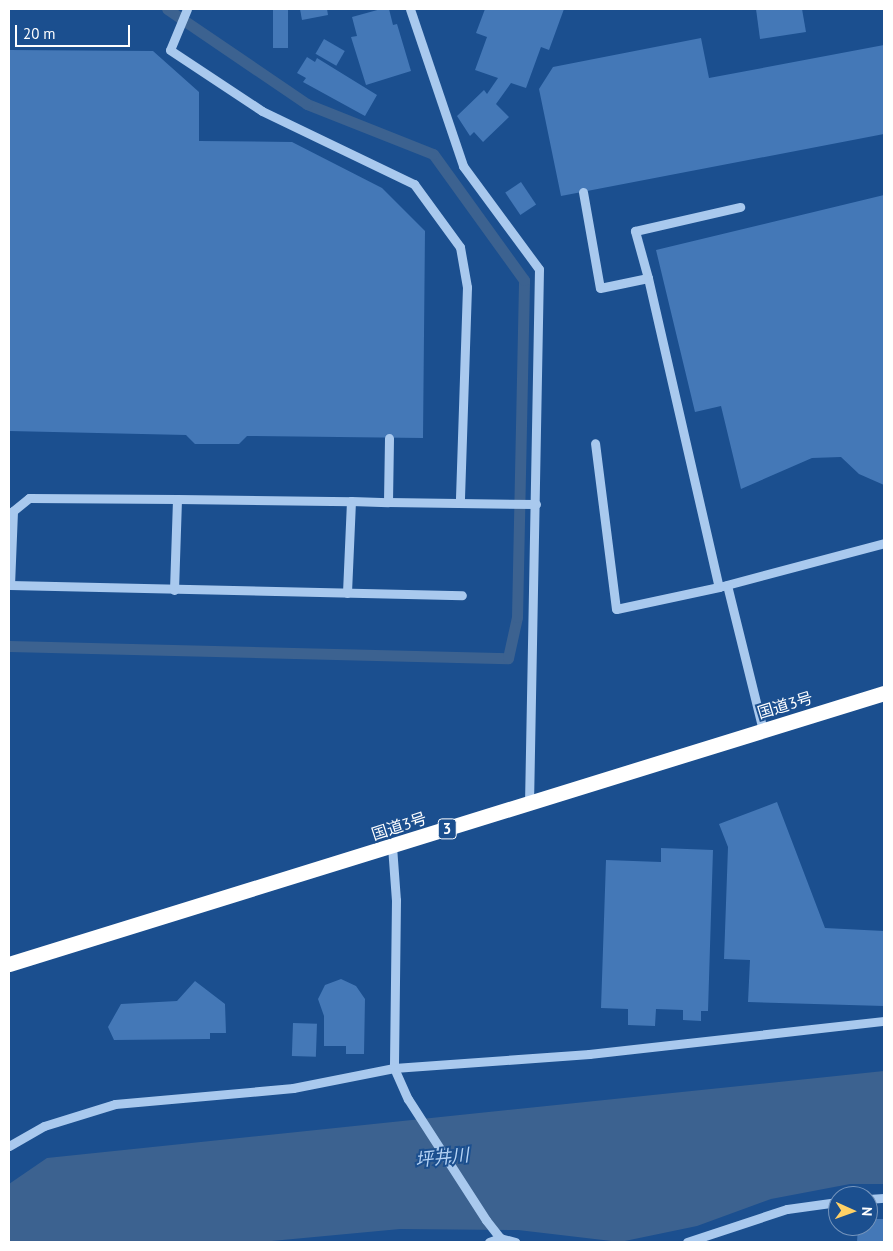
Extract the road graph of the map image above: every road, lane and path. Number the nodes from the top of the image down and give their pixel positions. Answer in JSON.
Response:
{"nodes":[{"id":1,"x":187,"y":9,"type":"edge"},
{"id":2,"x":410,"y":9,"type":"edge"},
{"id":3,"x":583,"y":192,"type":"dead end"},
{"id":4,"x":740,"y":207,"type":"dead end"},
{"id":5,"x":648,"y":278,"type":"junction"},
{"id":6,"x":389,"y":438,"type":"dead end"},
{"id":7,"x":595,"y":443,"type":"dead end"},
{"id":8,"x":177,"y":499,"type":"junction"},
{"id":9,"x":350,"y":501,"type":"junction"},
{"id":10,"x":388,"y":502,"type":"junction"},
{"id":11,"x":460,"y":502,"type":"junction"},
{"id":12,"x":536,"y":504,"type":"junction"},
{"id":13,"x":884,"y":543,"type":"edge"},
{"id":14,"x":9,"y":585,"type":"edge"},
{"id":15,"x":723,"y":586,"type":"junction"},
{"id":16,"x":174,"y":590,"type":"junction"},
{"id":17,"x":347,"y":593,"type":"junction"},
{"id":18,"x":462,"y":595,"type":"dead end"},
{"id":19,"x":884,"y":692,"type":"edge"},
{"id":20,"x":763,"y":731,"type":"junction"},
{"id":21,"x":529,"y":803,"type":"junction"},
{"id":22,"x":392,"y":846,"type":"junction"},
{"id":23,"x":9,"y":964,"type":"edge"},
{"id":24,"x":884,"y":1021,"type":"edge"},
{"id":25,"x":394,"y":1068,"type":"junction"},
{"id":26,"x":9,"y":1146,"type":"edge"},
{"id":27,"x":828,"y":1203,"type":"edge"},
{"id":28,"x":500,"y":1238,"type":"junction"},
{"id":29,"x":489,"y":1242,"type":"edge"},
{"id":30,"x":514,"y":1242,"type":"edge"},
{"id":31,"x":687,"y":1242,"type":"edge"}],
"edges":[{"from":1,"to":11,"type":"street"},
{"from":2,"to":12,"type":"street"},
{"from":3,"to":5,"type":"street"},
{"from":4,"to":5,"type":"street"},
{"from":5,"to":15,"type":"street"},
{"from":6,"to":10,"type":"street"},
{"from":7,"to":15,"type":"street"},
{"from":8,"to":9,"type":"street"},
{"from":8,"to":14,"type":"street"},
{"from":8,"to":16,"type":"street"},
{"from":9,"to":10,"type":"street"},
{"from":9,"to":17,"type":"street"},
{"from":10,"to":11,"type":"street"},
{"from":11,"to":12,"type":"street"},
{"from":12,"to":21,"type":"street"},
{"from":13,"to":15,"type":"street"},
{"from":14,"to":16,"type":"street"},
{"from":15,"to":20,"type":"street"},
{"from":16,"to":17,"type":"street"},
{"from":17,"to":18,"type":"street"},
{"from":19,"to":20,"type":"highway","name":"国道3号","number":"3"},
{"from":20,"to":21,"type":"highway","name":"国道3号","number":"3"},
{"from":21,"to":22,"type":"highway","name":"国道3号","number":"3"},
{"from":22,"to":23,"type":"highway","name":"国道3号","number":"3"},
{"from":22,"to":25,"type":"street"},
{"from":24,"to":25,"type":"street"},
{"from":25,"to":26,"type":"street"},
{"from":25,"to":28,"type":"street"},
{"from":27,"to":31,"type":"street"},
{"from":28,"to":29,"type":"street"},
{"from":28,"to":30,"type":"street"}]}
